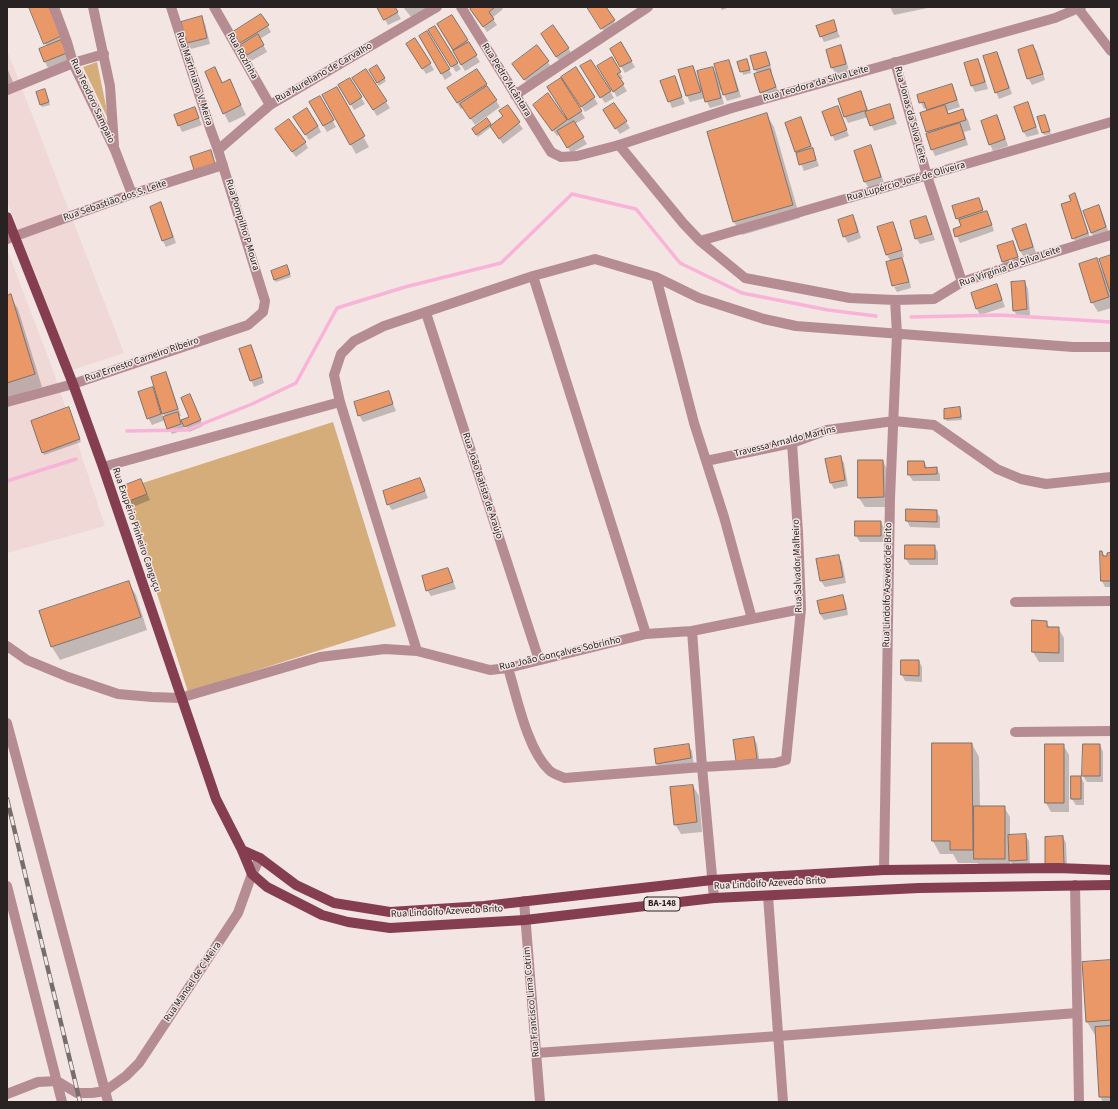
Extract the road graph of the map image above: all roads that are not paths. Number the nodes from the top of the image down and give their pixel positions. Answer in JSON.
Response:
{"nodes":[{"id":1,"x":54,"y":7,"type":"edge"},
{"id":2,"x":93,"y":7,"type":"edge"},
{"id":3,"x":171,"y":7,"type":"edge"},
{"id":4,"x":214,"y":7,"type":"edge"},
{"id":5,"x":437,"y":7,"type":"edge"},
{"id":6,"x":461,"y":7,"type":"edge"},
{"id":7,"x":648,"y":7,"type":"edge"},
{"id":8,"x":1065,"y":7,"type":"edge"},
{"id":9,"x":1079,"y":8,"type":"edge"},
{"id":10,"x":1055,"y":18,"type":"junction"},
{"id":11,"x":1111,"y":51,"type":"edge"},
{"id":12,"x":104,"y":54,"type":"junction"},
{"id":13,"x":895,"y":62,"type":"junction"},
{"id":14,"x":73,"y":63,"type":"junction"},
{"id":15,"x":7,"y":90,"type":"edge"},
{"id":16,"x":515,"y":95,"type":"junction"},
{"id":17,"x":270,"y":105,"type":"junction"},
{"id":18,"x":1111,"y":122,"type":"edge"},
{"id":19,"x":619,"y":145,"type":"junction"},
{"id":20,"x":115,"y":150,"type":"junction"},
{"id":21,"x":218,"y":150,"type":"junction"},
{"id":22,"x":551,"y":152,"type":"joint"},
{"id":23,"x":223,"y":165,"type":"junction"},
{"id":24,"x":927,"y":176,"type":"junction"},
{"id":25,"x":132,"y":194,"type":"junction"},
{"id":26,"x":7,"y":216,"type":"edge"},
{"id":27,"x":1111,"y":235,"type":"edge"},
{"id":28,"x":11,"y":238,"type":"edge"},
{"id":29,"x":700,"y":241,"type":"junction"},
{"id":30,"x":533,"y":276,"type":"junction"},
{"id":31,"x":656,"y":277,"type":"junction"},
{"id":32,"x":962,"y":282,"type":"junction"},
{"id":33,"x":895,"y":300,"type":"junction"},
{"id":34,"x":265,"y":301,"type":"joint"},
{"id":35,"x":426,"y":313,"type":"junction"},
{"id":36,"x":897,"y":334,"type":"junction"},
{"id":37,"x":1111,"y":348,"type":"edge"},
{"id":38,"x":73,"y":384,"type":"junction"},
{"id":39,"x":7,"y":402,"type":"edge"},
{"id":40,"x":340,"y":402,"type":"junction"},
{"id":41,"x":894,"y":421,"type":"junction"},
{"id":42,"x":792,"y":442,"type":"junction"},
{"id":43,"x":706,"y":461,"type":"junction"},
{"id":44,"x":102,"y":467,"type":"junction"},
{"id":45,"x":1111,"y":477,"type":"edge"},
{"id":46,"x":1111,"y":601,"type":"edge"},
{"id":47,"x":1015,"y":602,"type":"dead end"},
{"id":48,"x":801,"y":609,"type":"junction"},
{"id":49,"x":752,"y":619,"type":"junction"},
{"id":50,"x":692,"y":631,"type":"junction"},
{"id":51,"x":646,"y":634,"type":"junction"},
{"id":52,"x":7,"y":646,"type":"edge"},
{"id":53,"x":417,"y":651,"type":"junction"},
{"id":54,"x":539,"y":660,"type":"junction"},
{"id":55,"x":508,"y":668,"type":"junction"},
{"id":56,"x":180,"y":698,"type":"junction"},
{"id":57,"x":7,"y":723,"type":"edge"},
{"id":58,"x":1111,"y":731,"type":"edge"},
{"id":59,"x":1015,"y":732,"type":"dead end"},
{"id":60,"x":702,"y":767,"type":"junction"},
{"id":61,"x":242,"y":850,"type":"junction"},
{"id":62,"x":260,"y":858,"type":"junction"},
{"id":63,"x":884,"y":870,"type":"junction"},
{"id":64,"x":1111,"y":870,"type":"edge"},
{"id":65,"x":252,"y":874,"type":"junction"},
{"id":66,"x":712,"y":880,"type":"junction"},
{"id":67,"x":1075,"y":885,"type":"junction"},
{"id":68,"x":1111,"y":885,"type":"edge"},
{"id":69,"x":7,"y":886,"type":"edge"},
{"id":70,"x":768,"y":896,"type":"junction"},
{"id":71,"x":714,"y":898,"type":"junction"},
{"id":72,"x":524,"y":901,"type":"junction"},
{"id":73,"x":525,"y":920,"type":"junction"},
{"id":74,"x":1077,"y":1013,"type":"junction"},
{"id":75,"x":779,"y":1036,"type":"junction"},
{"id":76,"x":536,"y":1053,"type":"junction"},
{"id":77,"x":57,"y":1081,"type":"junction"},
{"id":78,"x":105,"y":1091,"type":"junction"},
{"id":79,"x":7,"y":1094,"type":"edge"},
{"id":80,"x":62,"y":1102,"type":"edge"},
{"id":81,"x":108,"y":1102,"type":"edge"},
{"id":82,"x":540,"y":1102,"type":"edge"},
{"id":83,"x":783,"y":1102,"type":"edge"},
{"id":84,"x":1079,"y":1102,"type":"edge"}],
"edges":[{"from":1,"to":14,"type":"street","name":"Rua Teodoro Sampaio"},
{"from":2,"to":12,"type":"street"},
{"from":3,"to":21,"type":"street","name":"Rua Martiniano V. Meira"},
{"from":4,"to":17,"type":"street","name":"Rua Rozinha"},
{"from":5,"to":17,"type":"street","name":"Rua Aureliano de Carvalho"},
{"from":6,"to":16,"type":"street","name":"Rua Pedro Alcântara"},
{"from":7,"to":16,"type":"street"},
{"from":8,"to":10,"type":"street"},
{"from":9,"to":10,"type":"street","name":"Rua Teodora da Silva Leite"},
{"from":9,"to":11,"type":"street"},
{"from":10,"to":13,"type":"street","name":"Rua Teodora da Silva Leite"},
{"from":12,"to":14,"type":"street"},
{"from":12,"to":20,"type":"street"},
{"from":13,"to":19,"type":"street","name":"Rua Teodora da Silva Leite"},
{"from":13,"to":24,"type":"street","name":"Rua Jonas da Silva Leite"},
{"from":14,"to":15,"type":"street"},
{"from":14,"to":20,"type":"street","name":"Rua Teodoro Sampaio"},
{"from":16,"to":22,"type":"street","name":"Rua Pedro Alcântara"},
{"from":17,"to":21,"type":"street","name":"Rua Aureliano de Carvalho"},
{"from":18,"to":24,"type":"street","name":"Rua Lupércio José de Oliveira"},
{"from":19,"to":22,"type":"street","name":"Rua Teodora da Silva Leite"},
{"from":19,"to":29,"type":"street"},
{"from":20,"to":25,"type":"street","name":"Rua Teodoro Sampaio"},
{"from":21,"to":23,"type":"street","name":"Rua Pompilho P Moura"},
{"from":23,"to":25,"type":"street","name":"Rua Sebastião dos S. Leite"},
{"from":23,"to":34,"type":"street","name":"Rua Pompilho P Moura"},
{"from":24,"to":29,"type":"street","name":"Rua Lupércio José de Oliveira"},
{"from":24,"to":32,"type":"street","name":"Rua Jonas da Silva Leite"},
{"from":25,"to":28,"type":"street","name":"Rua Sebastião dos S. Leite"},
{"from":26,"to":28,"type":"main road","name":"Rua Exupério Pinheiro Canguçu"},
{"from":27,"to":32,"type":"street","name":"Rua Virgínia da Silva Leite"},
{"from":28,"to":38,"type":"main road","name":"Rua Exupério Pinheiro Canguçu"},
{"from":29,"to":33,"type":"street","name":"Rua Virgínia da Silva Leite"},
{"from":30,"to":31,"type":"street"},
{"from":30,"to":35,"type":"street"},
{"from":30,"to":51,"type":"street"},
{"from":31,"to":36,"type":"street"},
{"from":31,"to":43,"type":"street"},
{"from":32,"to":33,"type":"street","name":"Rua Virgínia da Silva Leite"},
{"from":33,"to":36,"type":"street","name":"Rua Lindolfo Azevedo de Brito"},
{"from":34,"to":38,"type":"street","name":"Rua Ernesto Carneiro Ribeiro"},
{"from":35,"to":40,"type":"street"},
{"from":35,"to":54,"type":"street","name":"Rua João Batista de Araújo"},
{"from":36,"to":37,"type":"street"},
{"from":36,"to":41,"type":"street","name":"Rua Lindolfo Azevedo de Brito"},
{"from":38,"to":39,"type":"street","name":"Rua Ernesto Carneiro Ribeiro"},
{"from":38,"to":44,"type":"main road","name":"Rua Exupério Pinheiro Canguçu"},
{"from":40,"to":44,"type":"street"},
{"from":40,"to":53,"type":"street"},
{"from":41,"to":42,"type":"street","name":"Travessa Arnaldo Martins"},
{"from":41,"to":45,"type":"street","name":"Travessa Arnaldo Martins"},
{"from":41,"to":63,"type":"street","name":"Rua Lindolfo Azevedo de Brito"},
{"from":42,"to":43,"type":"street","name":"Travessa Arnaldo Martins"},
{"from":42,"to":48,"type":"street","name":"Rua Salvador Malheiro"},
{"from":43,"to":49,"type":"street"},
{"from":44,"to":56,"type":"main road","name":"Rua Exupério Pinheiro Canguçu"},
{"from":46,"to":47,"type":"street"},
{"from":48,"to":49,"type":"street","name":"Rua João Gonçalves Sobrinho"},
{"from":48,"to":60,"type":"street","name":"Rua Salvador Malheiro"},
{"from":49,"to":50,"type":"street","name":"Rua João Gonçalves Sobrinho"},
{"from":50,"to":51,"type":"street","name":"Rua João Gonçalves Sobrinho"},
{"from":50,"to":60,"type":"street"},
{"from":51,"to":54,"type":"street","name":"Rua João Gonçalves Sobrinho"},
{"from":52,"to":56,"type":"street","name":"Rua João Gonçalves Sobrinho"},
{"from":53,"to":55,"type":"street","name":"Rua João Gonçalves Sobrinho"},
{"from":53,"to":56,"type":"street","name":"Rua João Gonçalves Sobrinho"},
{"from":54,"to":55,"type":"street","name":"Rua João Gonçalves Sobrinho"},
{"from":55,"to":60,"type":"street"},
{"from":56,"to":61,"type":"main road","name":"Rua Exupério Pinheiro Canguçu"},
{"from":57,"to":78,"type":"street"},
{"from":58,"to":59,"type":"street"},
{"from":60,"to":66,"type":"street"},
{"from":61,"to":62,"type":"main road","name":"Rua Lindolfo Azevedo Brito","number":"BA-148"},
{"from":61,"to":65,"type":"main road","name":"Rua Lindolfo Azevedo Brito","number":"BA-148"},
{"from":62,"to":65,"type":"street","name":"Rua Manoel de C Meira"},
{"from":62,"to":72,"type":"main road","name":"Rua Lindolfo Azevedo Brito","number":"BA-148"},
{"from":63,"to":64,"type":"main road","name":"Rua Lindolfo Azevedo Brito","number":"BA-148"},
{"from":63,"to":66,"type":"main road","name":"Rua Lindolfo Azevedo Brito","number":"BA-148"},
{"from":65,"to":73,"type":"main road","name":"Rua Lindolfo Azevedo Brito","number":"BA-148"},
{"from":65,"to":78,"type":"street","name":"Rua Manoel de C Meira"},
{"from":66,"to":71,"type":"street"},
{"from":66,"to":72,"type":"main road","name":"Rua Lindolfo Azevedo Brito","number":"BA-148"},
{"from":67,"to":68,"type":"main road","name":"Rua Lindolfo Azevedo Brito","number":"BA-148"},
{"from":67,"to":70,"type":"main road","name":"Rua Lindolfo Azevedo Brito","number":"BA-148"},
{"from":67,"to":74,"type":"street"},
{"from":69,"to":77,"type":"street"},
{"from":70,"to":71,"type":"main road","name":"Rua Lindolfo Azevedo Brito","number":"BA-148"},
{"from":70,"to":75,"type":"street"},
{"from":71,"to":73,"type":"main road","name":"Rua Lindolfo Azevedo Brito","number":"BA-148"},
{"from":72,"to":73,"type":"street","name":"Rua Francisco Lima Cotrim"},
{"from":73,"to":76,"type":"street","name":"Rua Francisco Lima Cotrim"},
{"from":74,"to":75,"type":"street"},
{"from":74,"to":84,"type":"street"},
{"from":75,"to":76,"type":"street"},
{"from":75,"to":83,"type":"street"},
{"from":76,"to":82,"type":"street","name":"Rua Francisco Lima Cotrim"},
{"from":77,"to":78,"type":"street"},
{"from":77,"to":79,"type":"street"},
{"from":77,"to":80,"type":"street"},
{"from":78,"to":81,"type":"street"}]}
